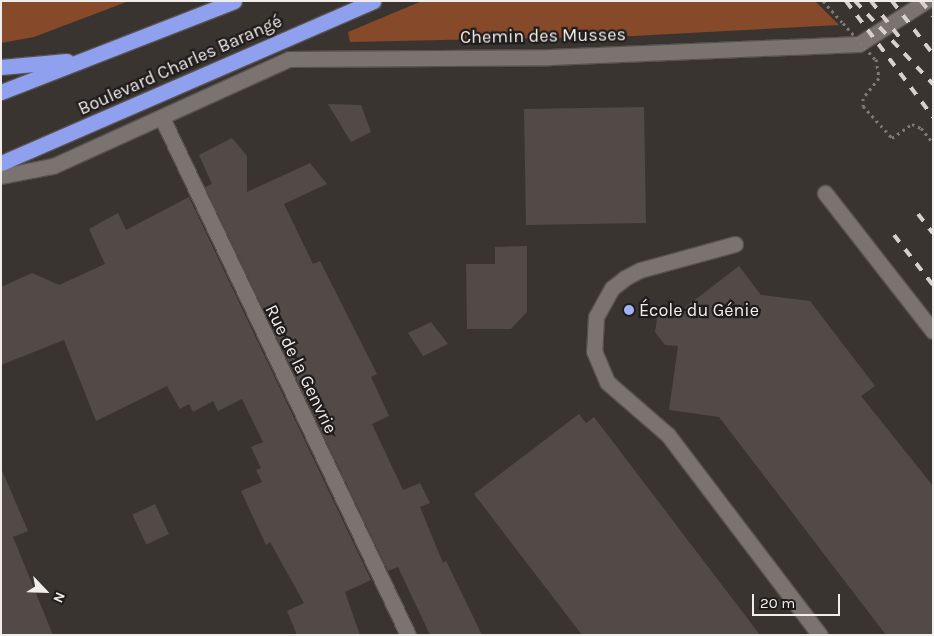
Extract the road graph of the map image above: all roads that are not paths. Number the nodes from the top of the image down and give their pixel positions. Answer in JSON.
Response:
{"nodes":[{"id":1,"x":234,"y":1,"type":"edge"},
{"id":2,"x":373,"y":1,"type":"edge"},
{"id":3,"x":926,"y":1,"type":"edge"},
{"id":4,"x":83,"y":60,"type":"junction"},
{"id":5,"x":1,"y":67,"type":"edge"},
{"id":6,"x":1,"y":92,"type":"edge"},
{"id":7,"x":162,"y":118,"type":"junction"},
{"id":8,"x":1,"y":163,"type":"edge"},
{"id":9,"x":1,"y":176,"type":"edge"},
{"id":10,"x":825,"y":193,"type":"dead end"},
{"id":11,"x":734,"y":244,"type":"dead end"},
{"id":12,"x":933,"y":331,"type":"edge"},
{"id":13,"x":408,"y":635,"type":"edge"},
{"id":14,"x":820,"y":635,"type":"edge"}],
"edges":[{"from":1,"to":4,"type":"highway","name":"Boulevard Charles Barangé"},
{"from":2,"to":8,"type":"highway","name":"Boulevard Charles Barangé"},
{"from":3,"to":7,"type":"street","name":"Chemin des Musses"},
{"from":4,"to":5,"type":"highway"},
{"from":4,"to":6,"type":"highway","name":"Boulevard Charles Barangé"},
{"from":7,"to":9,"type":"street"},
{"from":7,"to":13,"type":"street","name":"Rue de la Genvrie"},
{"from":10,"to":12,"type":"street"},
{"from":11,"to":14,"type":"street"}]}
